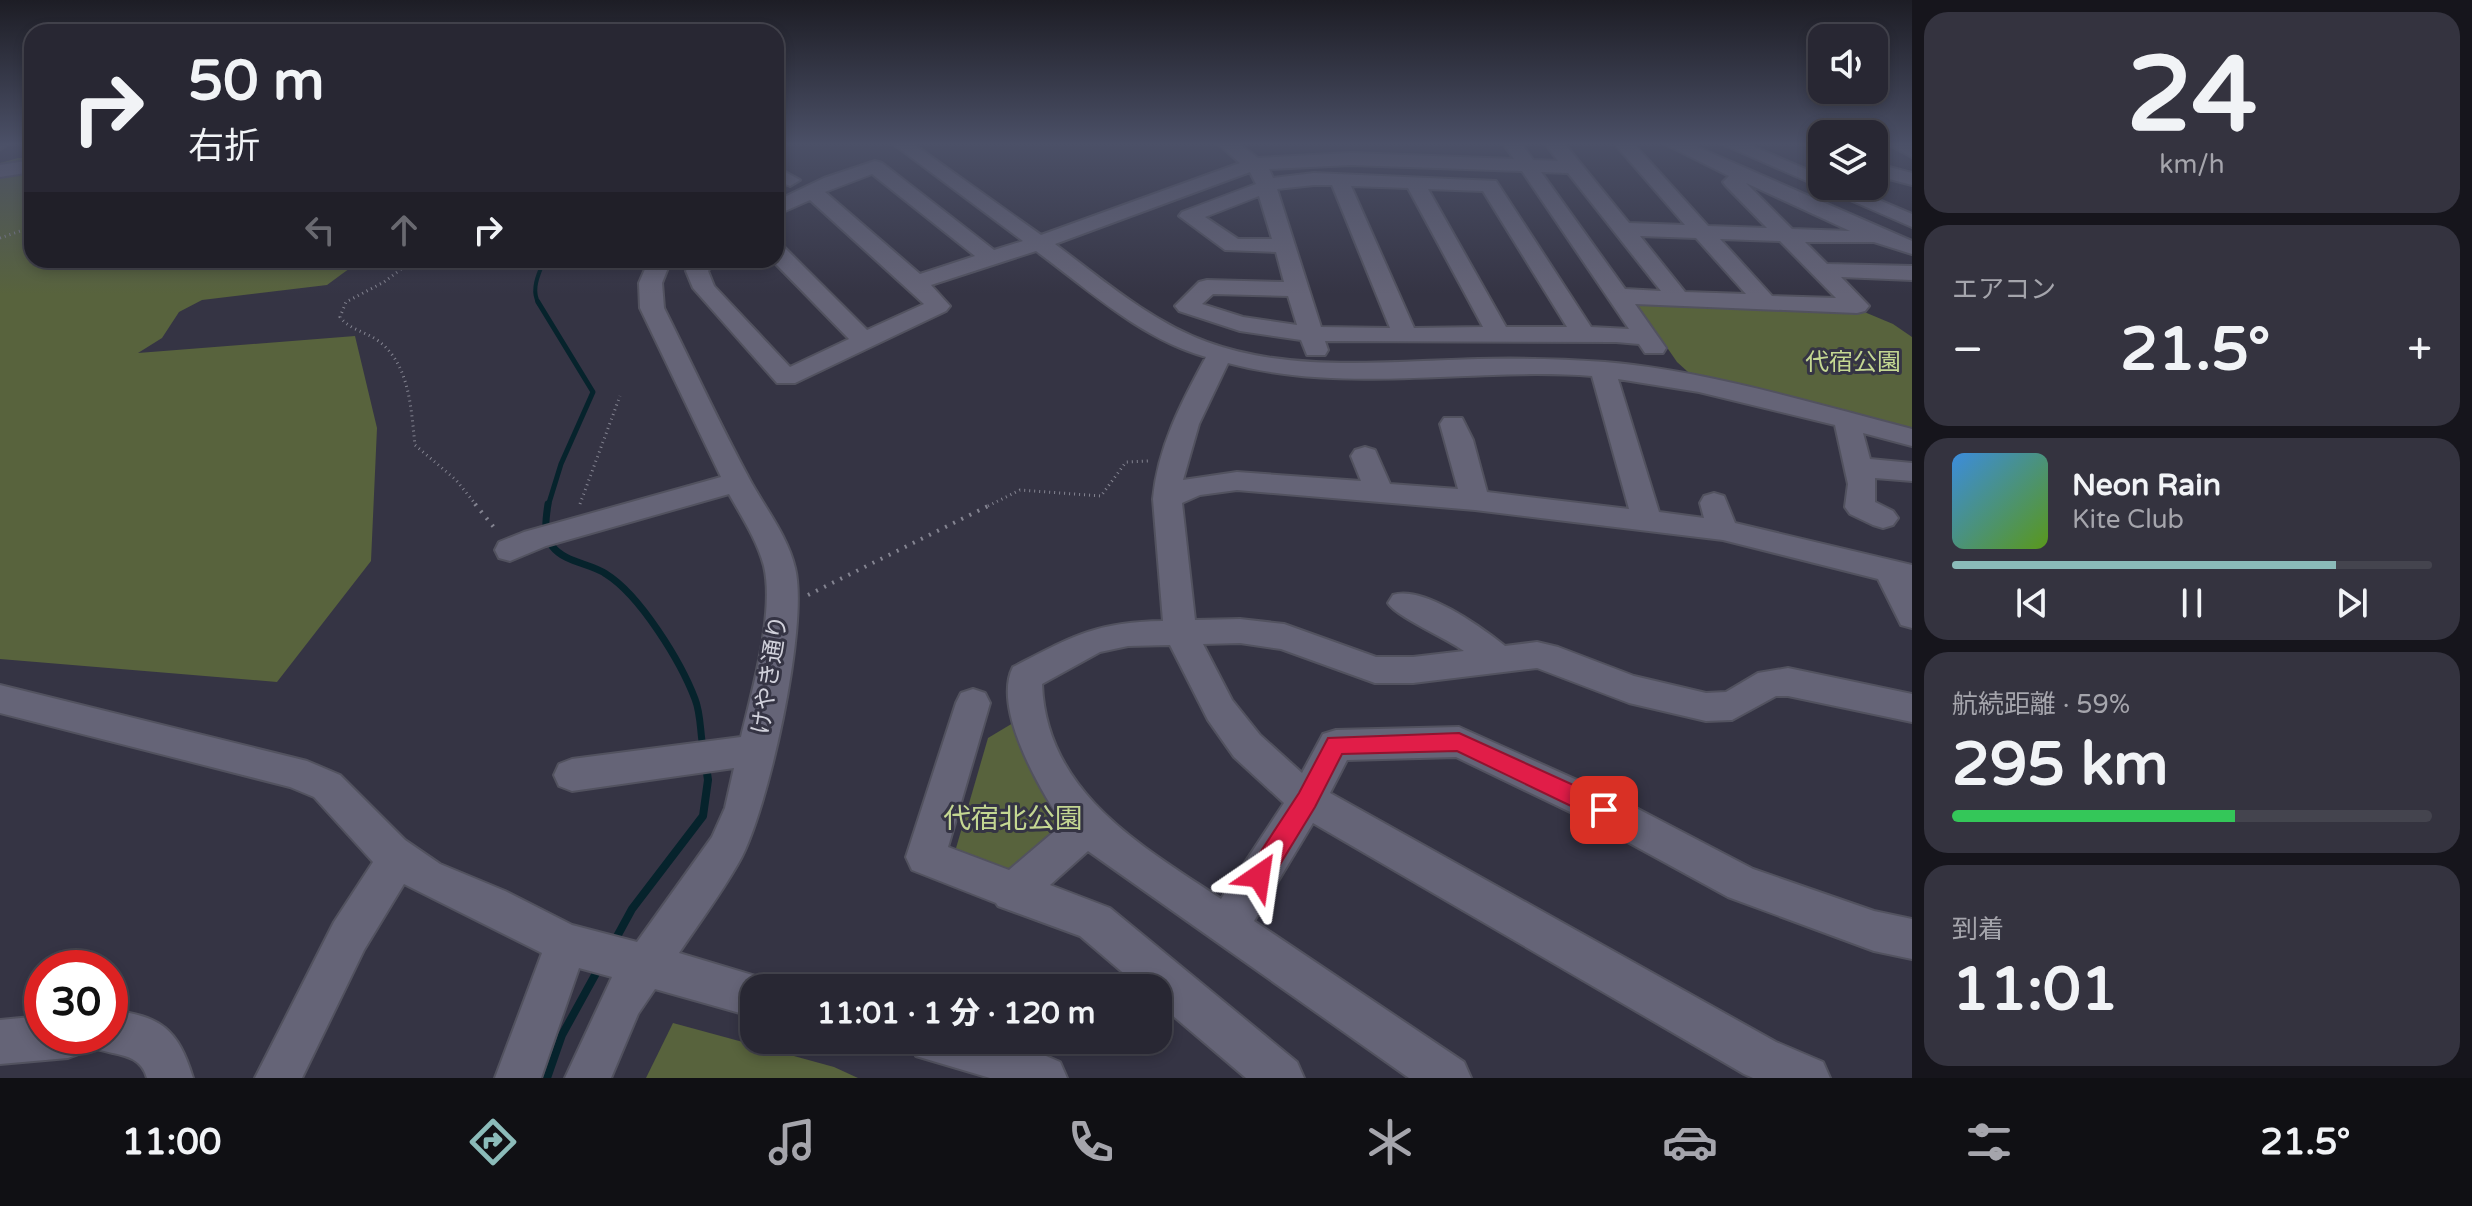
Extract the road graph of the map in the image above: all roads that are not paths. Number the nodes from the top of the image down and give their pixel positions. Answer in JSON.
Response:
{"nodes":[{"id":1,"x":807,"y":193,"type":"edge"},
{"id":2,"x":815,"y":193,"type":"edge"},
{"id":3,"x":907,"y":193,"type":"edge"},
{"id":4,"x":970,"y":193,"type":"edge"},
{"id":5,"x":1174,"y":193,"type":"edge"},
{"id":6,"x":1247,"y":193,"type":"edge"},
{"id":7,"x":1268,"y":193,"type":"edge"},
{"id":8,"x":1345,"y":193,"type":"edge"},
{"id":9,"x":1420,"y":193,"type":"edge"},
{"id":10,"x":1494,"y":193,"type":"edge"},
{"id":11,"x":1547,"y":193,"type":"edge"},
{"id":12,"x":1593,"y":193,"type":"edge"},
{"id":13,"x":1669,"y":193,"type":"edge"},
{"id":14,"x":1745,"y":193,"type":"edge"},
{"id":15,"x":1784,"y":193,"type":"edge"},
{"id":16,"x":1862,"y":200,"type":"edge"},
{"id":17,"x":1886,"y":200,"type":"edge"},
{"id":18,"x":784,"y":205,"type":"edge"},
{"id":19,"x":1912,"y":211,"type":"edge"},
{"id":20,"x":1912,"y":221,"type":"edge"},
{"id":21,"x":1621,"y":229,"type":"junction"},
{"id":22,"x":1703,"y":231,"type":"junction"},
{"id":23,"x":1788,"y":235,"type":"junction"},
{"id":24,"x":1882,"y":238,"type":"junction"},
{"id":25,"x":1038,"y":243,"type":"junction"},
{"id":26,"x":1283,"y":246,"type":"junction"},
{"id":27,"x":1912,"y":248,"type":"edge"},
{"id":28,"x":991,"y":258,"type":"junction"},
{"id":29,"x":784,"y":260,"type":"edge"},
{"id":30,"x":655,"y":268,"type":"edge"},
{"id":31,"x":699,"y":268,"type":"edge"},
{"id":32,"x":1822,"y":270,"type":"junction"},
{"id":33,"x":1912,"y":273,"type":"edge"},
{"id":34,"x":916,"y":282,"type":"junction"},
{"id":35,"x":1295,"y":289,"type":"junction"},
{"id":36,"x":1618,"y":296,"type":"junction"},
{"id":37,"x":1679,"y":299,"type":"junction"},
{"id":38,"x":1765,"y":302,"type":"junction"},
{"id":39,"x":1583,"y":333,"type":"junction"},
{"id":40,"x":1311,"y":334,"type":"junction"},
{"id":41,"x":1405,"y":335,"type":"junction"},
{"id":42,"x":1499,"y":335,"type":"junction"},
{"id":43,"x":1646,"y":337,"type":"junction"},
{"id":44,"x":864,"y":341,"type":"junction"},
{"id":45,"x":1220,"y":354,"type":"junction"},
{"id":46,"x":1321,"y":367,"type":"junction"},
{"id":47,"x":1602,"y":369,"type":"junction"},
{"id":48,"x":1676,"y":379,"type":"junction"},
{"id":49,"x":1847,"y":421,"type":"junction"},
{"id":50,"x":1453,"y":424,"type":"dead end"},
{"id":51,"x":1912,"y":438,"type":"edge"},
{"id":52,"x":1365,"y":456,"type":"dead end"},
{"id":53,"x":1857,"y":467,"type":"junction"},
{"id":54,"x":1912,"y":472,"type":"edge"},
{"id":55,"x":737,"y":482,"type":"junction"},
{"id":56,"x":1379,"y":491,"type":"junction"},
{"id":57,"x":1167,"y":499,"type":"junction"},
{"id":58,"x":1475,"y":500,"type":"junction"},
{"id":59,"x":1883,"y":518,"type":"dead end"},
{"id":60,"x":1647,"y":520,"type":"junction"},
{"id":61,"x":523,"y":544,"type":"road end"},
{"id":62,"x":1901,"y":574,"type":"edge"},
{"id":63,"x":1404,"y":603,"type":"dead end"},
{"id":64,"x":1912,"y":616,"type":"edge"},
{"id":65,"x":1180,"y":632,"type":"junction"},
{"id":66,"x":1498,"y":659,"type":"junction"},
{"id":67,"x":0,"y":699,"type":"edge"},
{"id":68,"x":973,"y":703,"type":"dead end"},
{"id":69,"x":1912,"y":708,"type":"edge"},
{"id":70,"x":758,"y":752,"type":"junction"},
{"id":71,"x":572,"y":775,"type":"dead end"},
{"id":72,"x":1307,"y":800,"type":"junction"},
{"id":73,"x":1088,"y":827,"type":"junction"},
{"id":74,"x":398,"y":858,"type":"junction"},
{"id":75,"x":1012,"y":893,"type":"junction"},
{"id":76,"x":1227,"y":927,"type":"junction"},
{"id":77,"x":1912,"y":939,"type":"edge"},
{"id":78,"x":566,"y":944,"type":"junction"},
{"id":79,"x":647,"y":968,"type":"junction"},
{"id":80,"x":740,"y":991,"type":"edge"},
{"id":81,"x":128,"y":1034,"type":"edge"},
{"id":82,"x":24,"y":1040,"type":"edge"},
{"id":83,"x":0,"y":1042,"type":"edge"},
{"id":84,"x":988,"y":1054,"type":"edge"},
{"id":85,"x":170,"y":1078,"type":"edge"},
{"id":86,"x":278,"y":1078,"type":"edge"},
{"id":87,"x":518,"y":1078,"type":"edge"},
{"id":88,"x":588,"y":1078,"type":"edge"},
{"id":89,"x":1044,"y":1078,"type":"edge"},
{"id":90,"x":1281,"y":1078,"type":"edge"},
{"id":91,"x":1448,"y":1078,"type":"edge"},
{"id":92,"x":1807,"y":1078,"type":"edge"}],
"edges":[{"from":1,"to":18,"type":"street"},
{"from":2,"to":34,"type":"street"},
{"from":3,"to":28,"type":"street"},
{"from":4,"to":25,"type":"street"},
{"from":5,"to":25,"type":"street"},
{"from":6,"to":26,"type":"street"},
{"from":7,"to":26,"type":"street"},
{"from":8,"to":41,"type":"street"},
{"from":9,"to":42,"type":"street"},
{"from":10,"to":39,"type":"street"},
{"from":11,"to":36,"type":"street"},
{"from":12,"to":21,"type":"street"},
{"from":13,"to":22,"type":"street"},
{"from":14,"to":23,"type":"street"},
{"from":15,"to":24,"type":"street"},
{"from":16,"to":20,"type":"street"},
{"from":17,"to":19,"type":"street"},
{"from":21,"to":22,"type":"street"},
{"from":21,"to":37,"type":"street"},
{"from":22,"to":23,"type":"street"},
{"from":22,"to":38,"type":"street"},
{"from":23,"to":24,"type":"street"},
{"from":23,"to":32,"type":"street"},
{"from":24,"to":27,"type":"street"},
{"from":25,"to":28,"type":"street"},
{"from":25,"to":45,"type":"street"},
{"from":26,"to":35,"type":"street"},
{"from":28,"to":34,"type":"street"},
{"from":29,"to":44,"type":"street"},
{"from":30,"to":55,"type":"street","name":"けやき通り"},
{"from":31,"to":44,"type":"street"},
{"from":32,"to":33,"type":"street"},
{"from":32,"to":38,"type":"street"},
{"from":34,"to":44,"type":"street"},
{"from":35,"to":40,"type":"street"},
{"from":35,"to":40,"type":"street"},
{"from":36,"to":37,"type":"street"},
{"from":36,"to":43,"type":"street"},
{"from":37,"to":38,"type":"street"},
{"from":39,"to":42,"type":"street"},
{"from":39,"to":43,"type":"street"},
{"from":40,"to":41,"type":"street"},
{"from":40,"to":46,"type":"street"},
{"from":41,"to":42,"type":"street"},
{"from":43,"to":48,"type":"street"},
{"from":45,"to":46,"type":"street"},
{"from":45,"to":57,"type":"street"},
{"from":46,"to":47,"type":"street"},
{"from":47,"to":48,"type":"street"},
{"from":47,"to":60,"type":"street"},
{"from":48,"to":49,"type":"street"},
{"from":49,"to":51,"type":"street"},
{"from":49,"to":53,"type":"street"},
{"from":50,"to":58,"type":"street"},
{"from":52,"to":56,"type":"street"},
{"from":53,"to":54,"type":"street"},
{"from":53,"to":59,"type":"street"},
{"from":55,"to":61,"type":"street"},
{"from":55,"to":70,"type":"street","name":"けやき通り"},
{"from":56,"to":57,"type":"street"},
{"from":56,"to":58,"type":"street"},
{"from":57,"to":65,"type":"street"},
{"from":58,"to":60,"type":"street"},
{"from":60,"to":62,"type":"street"},
{"from":62,"to":64,"type":"street"},
{"from":63,"to":66,"type":"street"},
{"from":65,"to":66,"type":"street"},
{"from":65,"to":72,"type":"street"},
{"from":65,"to":73,"type":"street"},
{"from":66,"to":69,"type":"street"},
{"from":67,"to":74,"type":"street"},
{"from":68,"to":75,"type":"street"},
{"from":70,"to":71,"type":"street"},
{"from":70,"to":79,"type":"street","name":"けやき通り"},
{"from":72,"to":76,"type":"street"},
{"from":72,"to":77,"type":"street"},
{"from":72,"to":92,"type":"street"},
{"from":73,"to":75,"type":"street"},
{"from":73,"to":76,"type":"street"},
{"from":74,"to":78,"type":"street"},
{"from":74,"to":86,"type":"street"},
{"from":75,"to":90,"type":"street"},
{"from":76,"to":91,"type":"street"},
{"from":78,"to":79,"type":"street"},
{"from":78,"to":87,"type":"street"},
{"from":79,"to":80,"type":"street"},
{"from":79,"to":88,"type":"street","name":"けやき通り"},
{"from":81,"to":85,"type":"street"},
{"from":82,"to":83,"type":"street"},
{"from":84,"to":89,"type":"street"}]}
